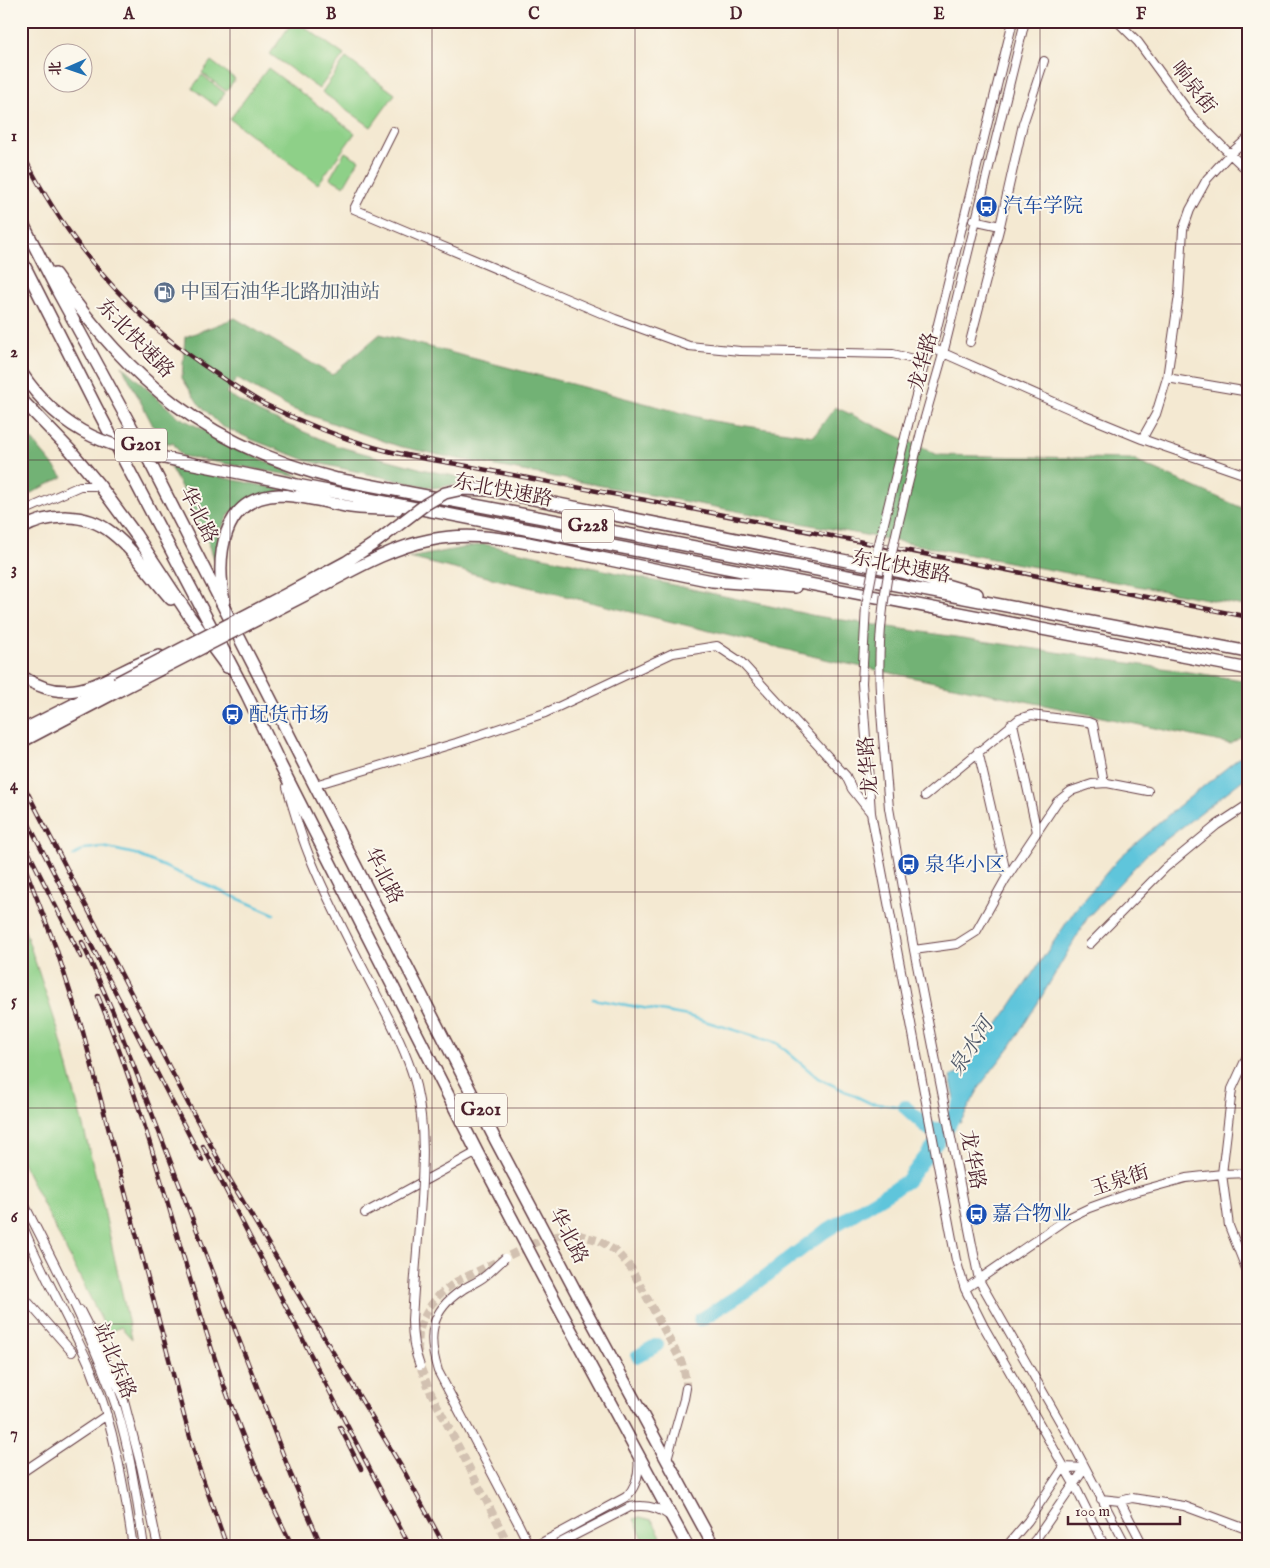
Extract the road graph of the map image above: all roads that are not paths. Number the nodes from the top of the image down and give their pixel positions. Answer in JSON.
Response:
{"nodes":[{"id":1,"x":1013,"y":21,"type":"edge"},
{"id":2,"x":1025,"y":21,"type":"edge"},
{"id":3,"x":1117,"y":21,"type":"edge"},
{"id":4,"x":1044,"y":62,"type":"dead end"},
{"id":5,"x":393,"y":131,"type":"dead end"},
{"id":6,"x":1249,"y":137,"type":"edge"},
{"id":7,"x":1230,"y":154,"type":"junction"},
{"id":8,"x":1249,"y":172,"type":"edge"},
{"id":9,"x":964,"y":216,"type":"junction"},
{"id":10,"x":22,"y":222,"type":"edge"},
{"id":11,"x":976,"y":222,"type":"junction"},
{"id":12,"x":1000,"y":226,"type":"junction"},
{"id":13,"x":21,"y":259,"type":"edge"},
{"id":14,"x":970,"y":342,"type":"dead end"},
{"id":15,"x":932,"y":348,"type":"junction"},
{"id":16,"x":943,"y":354,"type":"junction"},
{"id":17,"x":925,"y":362,"type":"junction"},
{"id":18,"x":21,"y":372,"type":"edge"},
{"id":19,"x":1166,"y":378,"type":"junction"},
{"id":20,"x":1249,"y":392,"type":"edge"},
{"id":21,"x":21,"y":399,"type":"edge"},
{"id":22,"x":1142,"y":439,"type":"junction"},
{"id":23,"x":1249,"y":476,"type":"edge"},
{"id":24,"x":100,"y":486,"type":"junction"},
{"id":25,"x":419,"y":508,"type":"junction"},
{"id":26,"x":21,"y":512,"type":"edge"},
{"id":27,"x":21,"y":529,"type":"edge"},
{"id":28,"x":836,"y":589,"type":"junction"},
{"id":29,"x":1016,"y":608,"type":"junction"},
{"id":30,"x":190,"y":617,"type":"junction"},
{"id":31,"x":230,"y":619,"type":"junction"},
{"id":32,"x":1249,"y":652,"type":"edge"},
{"id":33,"x":1249,"y":669,"type":"edge"},
{"id":34,"x":21,"y":676,"type":"edge"},
{"id":35,"x":117,"y":683,"type":"junction"},
{"id":36,"x":248,"y":695,"type":"junction"},
{"id":37,"x":1011,"y":724,"type":"junction"},
{"id":38,"x":21,"y":730,"type":"edge"},
{"id":39,"x":21,"y":742,"type":"edge"},
{"id":40,"x":978,"y":751,"type":"junction"},
{"id":41,"x":281,"y":766,"type":"junction"},
{"id":42,"x":315,"y":784,"type":"junction"},
{"id":43,"x":1104,"y":784,"type":"junction"},
{"id":44,"x":1148,"y":791,"type":"dead end"},
{"id":45,"x":925,"y":796,"type":"dead end"},
{"id":46,"x":1249,"y":804,"type":"edge"},
{"id":47,"x":871,"y":813,"type":"junction"},
{"id":48,"x":1037,"y":832,"type":"junction"},
{"id":49,"x":1007,"y":877,"type":"junction"},
{"id":50,"x":1090,"y":944,"type":"dead end"},
{"id":51,"x":914,"y":950,"type":"junction"},
{"id":52,"x":1249,"y":1052,"type":"edge"},
{"id":53,"x":477,"y":1152,"type":"junction"},
{"id":54,"x":1249,"y":1173,"type":"edge"},
{"id":55,"x":1222,"y":1174,"type":"junction"},
{"id":56,"x":21,"y":1198,"type":"edge"},
{"id":57,"x":364,"y":1213,"type":"dead end"},
{"id":58,"x":25,"y":1214,"type":"edge"},
{"id":59,"x":21,"y":1221,"type":"edge"},
{"id":60,"x":505,"y":1258,"type":"dead end"},
{"id":61,"x":1249,"y":1276,"type":"edge"},
{"id":62,"x":979,"y":1280,"type":"junction"},
{"id":63,"x":66,"y":1288,"type":"junction"},
{"id":64,"x":965,"y":1290,"type":"junction"},
{"id":65,"x":21,"y":1294,"type":"edge"},
{"id":66,"x":72,"y":1352,"type":"dead end"},
{"id":67,"x":420,"y":1366,"type":"dead end"},
{"id":68,"x":686,"y":1388,"type":"tunnel mouth"},
{"id":69,"x":107,"y":1415,"type":"junction"},
{"id":70,"x":637,"y":1453,"type":"junction"},
{"id":71,"x":667,"y":1459,"type":"junction"},
{"id":72,"x":1064,"y":1467,"type":"junction"},
{"id":73,"x":1085,"y":1468,"type":"junction"},
{"id":74,"x":21,"y":1473,"type":"edge"},
{"id":75,"x":1074,"y":1484,"type":"junction"},
{"id":76,"x":1101,"y":1499,"type":"junction"},
{"id":77,"x":1120,"y":1501,"type":"junction"},
{"id":78,"x":672,"y":1518,"type":"junction"},
{"id":79,"x":1249,"y":1530,"type":"edge"},
{"id":80,"x":132,"y":1547,"type":"edge"},
{"id":81,"x":144,"y":1547,"type":"edge"},
{"id":82,"x":158,"y":1547,"type":"edge"},
{"id":83,"x":530,"y":1547,"type":"edge"},
{"id":84,"x":534,"y":1547,"type":"edge"},
{"id":85,"x":552,"y":1547,"type":"edge"},
{"id":86,"x":688,"y":1547,"type":"edge"},
{"id":87,"x":714,"y":1547,"type":"edge"},
{"id":88,"x":1006,"y":1547,"type":"edge"},
{"id":89,"x":1029,"y":1547,"type":"edge"},
{"id":90,"x":1105,"y":1547,"type":"edge"},
{"id":91,"x":1127,"y":1547,"type":"edge"},
{"id":92,"x":1144,"y":1547,"type":"edge"}],
"edges":[{"from":1,"to":9,"type":"street","name":"龙华路"},
{"from":2,"to":11,"type":"street","name":"龙华路"},
{"from":3,"to":7,"type":"street","name":"响泉街"},
{"from":4,"to":12,"type":"street"},
{"from":5,"to":17,"type":"street"},
{"from":6,"to":7,"type":"street"},
{"from":7,"to":8,"type":"street","name":"响泉街"},
{"from":7,"to":19,"type":"street"},
{"from":9,"to":11,"type":"street"},
{"from":9,"to":15,"type":"street","name":"龙华路"},
{"from":10,"to":29,"type":"highway","name":"东北快速路","number":"G228"},
{"from":10,"to":31,"type":"highway","name":"华北路","number":"G201"},
{"from":11,"to":12,"type":"street"},
{"from":11,"to":16,"type":"street","name":"龙华路"},
{"from":12,"to":14,"type":"street"},
{"from":13,"to":36,"type":"highway","name":"华北路","number":"G201"},
{"from":15,"to":16,"type":"street"},
{"from":15,"to":17,"type":"street","name":"龙华路"},
{"from":16,"to":22,"type":"street"},
{"from":16,"to":51,"type":"street","name":"龙华路","bridge":true},
{"from":17,"to":47,"type":"street","name":"龙华路","bridge":true},
{"from":18,"to":25,"type":"highway","name":"东北快速路","number":"G228","bridge":true},
{"from":19,"to":20,"type":"street"},
{"from":19,"to":22,"type":"street"},
{"from":21,"to":24,"type":"highway"},
{"from":22,"to":23,"type":"street"},
{"from":24,"to":26,"type":"street"},
{"from":24,"to":30,"type":"highway"},
{"from":25,"to":28,"type":"highway","name":"东北快速路","number":"G228"},
{"from":25,"to":31,"type":"highway"},
{"from":27,"to":30,"type":"highway"},
{"from":28,"to":33,"type":"highway","name":"东北快速路","number":"G228"},
{"from":28,"to":35,"type":"highway","bridge":true},
{"from":29,"to":32,"type":"highway","name":"东北快速路","number":"G228"},
{"from":29,"to":35,"type":"highway","bridge":true},
{"from":30,"to":36,"type":"highway"},
{"from":31,"to":42,"type":"highway","name":"华北路","number":"G201"},
{"from":34,"to":35,"type":"highway"},
{"from":35,"to":38,"type":"highway"},
{"from":35,"to":39,"type":"highway"},
{"from":36,"to":41,"type":"highway","name":"华北路","number":"G201"},
{"from":37,"to":40,"type":"street"},
{"from":37,"to":43,"type":"street"},
{"from":37,"to":48,"type":"street"},
{"from":40,"to":45,"type":"street"},
{"from":40,"to":49,"type":"street"},
{"from":41,"to":53,"type":"highway","name":"华北路","number":"G201"},
{"from":41,"to":67,"type":"street","bridge":true},
{"from":42,"to":47,"type":"street"},
{"from":42,"to":71,"type":"highway","name":"华北路","number":"G201"},
{"from":43,"to":44,"type":"street"},
{"from":43,"to":48,"type":"street"},
{"from":46,"to":50,"type":"street"},
{"from":47,"to":64,"type":"street","name":"龙华路"},
{"from":48,"to":49,"type":"street"},
{"from":49,"to":51,"type":"street"},
{"from":51,"to":62,"type":"street","name":"龙华路"},
{"from":52,"to":55,"type":"street"},
{"from":53,"to":57,"type":"street"},
{"from":53,"to":70,"type":"highway","name":"华北路","number":"G201"},
{"from":54,"to":55,"type":"street","name":"玉泉街"},
{"from":55,"to":61,"type":"street"},
{"from":55,"to":62,"type":"street","name":"玉泉街"},
{"from":56,"to":58,"type":"street","name":"站北东路"},
{"from":58,"to":63,"type":"street","name":"站北东路"},
{"from":59,"to":69,"type":"street","name":"站北东路"},
{"from":60,"to":83,"type":"street","bridge":true},
{"from":62,"to":64,"type":"street","name":"玉泉街"},
{"from":62,"to":73,"type":"street","name":"龙华路"},
{"from":63,"to":81,"type":"street","name":"站北东路"},
{"from":63,"to":82,"type":"street"},
{"from":64,"to":72,"type":"street","name":"龙华路"},
{"from":65,"to":66,"type":"street"},
{"from":68,"to":71,"type":"street"},
{"from":69,"to":74,"type":"street"},
{"from":69,"to":80,"type":"street","name":"站北东路"},
{"from":70,"to":78,"type":"highway","name":"华北路","number":"G201"},
{"from":70,"to":84,"type":"street"},
{"from":71,"to":87,"type":"highway","name":"华北路","number":"G201"},
{"from":72,"to":73,"type":"street"},
{"from":72,"to":75,"type":"street","name":"龙华路"},
{"from":72,"to":88,"type":"street"},
{"from":73,"to":75,"type":"street"},
{"from":73,"to":76,"type":"street","name":"龙华路"},
{"from":75,"to":89,"type":"street"},
{"from":75,"to":90,"type":"street","name":"龙华路"},
{"from":76,"to":77,"type":"street"},
{"from":76,"to":91,"type":"street","name":"龙华路"},
{"from":77,"to":79,"type":"street"},
{"from":77,"to":92,"type":"street"},
{"from":78,"to":85,"type":"street"},
{"from":78,"to":86,"type":"highway","name":"华北路","number":"G201"}]}
